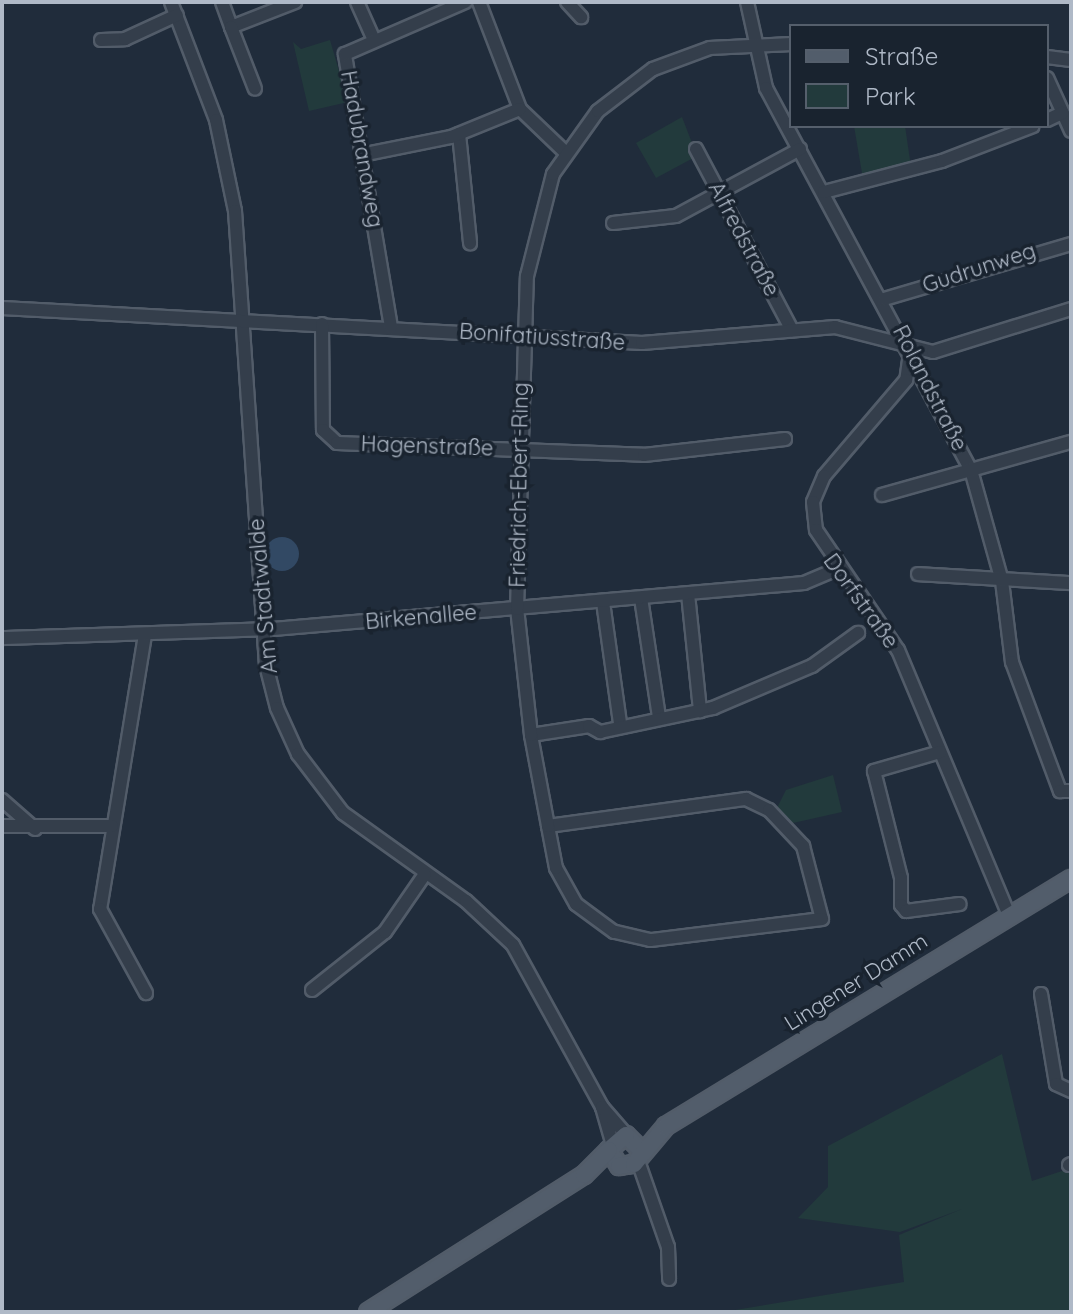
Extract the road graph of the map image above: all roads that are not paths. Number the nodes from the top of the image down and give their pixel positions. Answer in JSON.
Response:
{"nodes":[{"id":1,"x":171,"y":2,"type":"edge"},
{"id":2,"x":222,"y":2,"type":"edge"},
{"id":3,"x":295,"y":2,"type":"edge"},
{"id":4,"x":357,"y":2,"type":"edge"},
{"id":5,"x":465,"y":2,"type":"edge"},
{"id":6,"x":479,"y":2,"type":"edge"},
{"id":7,"x":567,"y":2,"type":"edge"},
{"id":8,"x":747,"y":2,"type":"edge"},
{"id":9,"x":177,"y":15,"type":"junction"},
{"id":10,"x":581,"y":17,"type":"dead end"},
{"id":11,"x":231,"y":27,"type":"junction"},
{"id":12,"x":101,"y":40,"type":"dead end"},
{"id":13,"x":374,"y":40,"type":"junction"},
{"id":14,"x":753,"y":44,"type":"junction"},
{"id":15,"x":789,"y":44,"type":"edge"},
{"id":16,"x":1049,"y":57,"type":"edge"},
{"id":17,"x":1071,"y":60,"type":"edge"},
{"id":18,"x":1049,"y":83,"type":"edge"},
{"id":19,"x":255,"y":89,"type":"dead end"},
{"id":20,"x":520,"y":109,"type":"junction"},
{"id":21,"x":1062,"y":113,"type":"junction"},
{"id":22,"x":1049,"y":119,"type":"edge"},
{"id":23,"x":1027,"y":128,"type":"edge"},
{"id":24,"x":1071,"y":131,"type":"edge"},
{"id":25,"x":459,"y":134,"type":"junction"},
{"id":26,"x":696,"y":149,"type":"dead end"},
{"id":27,"x":800,"y":149,"type":"junction"},
{"id":28,"x":565,"y":152,"type":"junction"},
{"id":29,"x":366,"y":154,"type":"junction"},
{"id":30,"x":824,"y":192,"type":"junction"},
{"id":31,"x":718,"y":194,"type":"junction"},
{"id":32,"x":613,"y":223,"type":"dead end"},
{"id":33,"x":470,"y":243,"type":"dead end"},
{"id":34,"x":1071,"y":244,"type":"edge"},
{"id":35,"x":884,"y":299,"type":"junction"},
{"id":36,"x":2,"y":308,"type":"edge"},
{"id":37,"x":1071,"y":309,"type":"edge"},
{"id":38,"x":245,"y":320,"type":"junction"},
{"id":39,"x":322,"y":324,"type":"junction"},
{"id":40,"x":391,"y":327,"type":"junction"},
{"id":41,"x":792,"y":330,"type":"junction"},
{"id":42,"x":522,"y":335,"type":"junction"},
{"id":43,"x":910,"y":350,"type":"junction"},
{"id":44,"x":785,"y":439,"type":"dead end"},
{"id":45,"x":1071,"y":442,"type":"edge"},
{"id":46,"x":517,"y":449,"type":"junction"},
{"id":47,"x":971,"y":470,"type":"junction"},
{"id":48,"x":882,"y":495,"type":"dead end"},
{"id":49,"x":837,"y":569,"type":"junction"},
{"id":50,"x":918,"y":574,"type":"dead end"},
{"id":51,"x":1002,"y":581,"type":"junction"},
{"id":52,"x":1071,"y":583,"type":"edge"},
{"id":53,"x":688,"y":594,"type":"junction"},
{"id":54,"x":641,"y":598,"type":"junction"},
{"id":55,"x":603,"y":602,"type":"junction"},
{"id":56,"x":517,"y":609,"type":"junction"},
{"id":57,"x":264,"y":630,"type":"junction"},
{"id":58,"x":858,"y":633,"type":"dead end"},
{"id":59,"x":145,"y":635,"type":"junction"},
{"id":60,"x":2,"y":638,"type":"edge"},
{"id":61,"x":700,"y":711,"type":"junction"},
{"id":62,"x":659,"y":717,"type":"junction"},
{"id":63,"x":620,"y":723,"type":"junction"},
{"id":64,"x":531,"y":735,"type":"junction"},
{"id":65,"x":940,"y":752,"type":"junction"},
{"id":66,"x":1067,"y":792,"type":"edge"},
{"id":67,"x":2,"y":800,"type":"edge"},
{"id":68,"x":2,"y":826,"type":"edge"},
{"id":69,"x":112,"y":826,"type":"junction"},
{"id":70,"x":548,"y":826,"type":"junction"},
{"id":71,"x":35,"y":829,"type":"junction"},
{"id":72,"x":425,"y":874,"type":"junction"},
{"id":73,"x":1071,"y":879,"type":"edge"},
{"id":74,"x":960,"y":904,"type":"dead end"},
{"id":75,"x":1008,"y":913,"type":"junction"},
{"id":76,"x":312,"y":990,"type":"dead end"},
{"id":77,"x":146,"y":993,"type":"dead end"},
{"id":78,"x":1041,"y":994,"type":"dead end"},
{"id":79,"x":1071,"y":1091,"type":"edge"},
{"id":80,"x":625,"y":1151,"type":"junction"},
{"id":81,"x":669,"y":1279,"type":"dead end"},
{"id":82,"x":368,"y":1312,"type":"edge"}],
"edges":[{"from":1,"to":9,"type":"street","name":"Am Stadtwalde"},
{"from":2,"to":11,"type":"street"},
{"from":3,"to":11,"type":"street"},
{"from":4,"to":13,"type":"street"},
{"from":5,"to":13,"type":"street","name":"Hadubrandweg"},
{"from":6,"to":20,"type":"street"},
{"from":7,"to":10,"type":"street"},
{"from":8,"to":14,"type":"street","name":"Rolandstraße"},
{"from":9,"to":12,"type":"street"},
{"from":9,"to":38,"type":"street","name":"Am Stadtwalde"},
{"from":11,"to":19,"type":"street"},
{"from":13,"to":29,"type":"street","name":"Hadubrandweg"},
{"from":14,"to":15,"type":"street","name":"Friedrich-Ebert-Ring"},
{"from":14,"to":27,"type":"street","name":"Rolandstraße"},
{"from":14,"to":28,"type":"street","name":"Friedrich-Ebert-Ring"},
{"from":16,"to":17,"type":"street"},
{"from":18,"to":21,"type":"street"},
{"from":20,"to":25,"type":"street"},
{"from":20,"to":28,"type":"street"},
{"from":21,"to":22,"type":"street"},
{"from":21,"to":24,"type":"street"},
{"from":23,"to":30,"type":"street"},
{"from":25,"to":29,"type":"street"},
{"from":25,"to":33,"type":"street"},
{"from":26,"to":31,"type":"street","name":"Alfredstraße"},
{"from":27,"to":30,"type":"street","name":"Rolandstraße"},
{"from":27,"to":31,"type":"street"},
{"from":28,"to":42,"type":"street","name":"Friedrich-Ebert-Ring"},
{"from":29,"to":40,"type":"street","name":"Hadubrandweg"},
{"from":30,"to":35,"type":"street","name":"Rolandstraße"},
{"from":31,"to":32,"type":"street"},
{"from":31,"to":41,"type":"street","name":"Alfredstraße"},
{"from":34,"to":35,"type":"street","name":"Gudrunweg"},
{"from":35,"to":43,"type":"street","name":"Rolandstraße"},
{"from":36,"to":38,"type":"street","name":"Bonifatiusstraße"},
{"from":37,"to":43,"type":"street","name":"Bonifatiusstraße"},
{"from":38,"to":39,"type":"street","name":"Bonifatiusstraße"},
{"from":38,"to":57,"type":"street","name":"Am Stadtwalde"},
{"from":39,"to":40,"type":"street","name":"Bonifatiusstraße"},
{"from":39,"to":46,"type":"street","name":"Hagenstraße"},
{"from":40,"to":42,"type":"street","name":"Bonifatiusstraße"},
{"from":41,"to":42,"type":"street","name":"Bonifatiusstraße"},
{"from":41,"to":43,"type":"street","name":"Bonifatiusstraße"},
{"from":42,"to":46,"type":"street","name":"Friedrich-Ebert-Ring"},
{"from":43,"to":47,"type":"street","name":"Rolandstraße"},
{"from":43,"to":49,"type":"street","name":"Dorfstraße"},
{"from":44,"to":46,"type":"street","name":"Hagenstraße"},
{"from":45,"to":47,"type":"street"},
{"from":46,"to":56,"type":"street","name":"Friedrich-Ebert-Ring"},
{"from":47,"to":48,"type":"street"},
{"from":47,"to":51,"type":"street","name":"Rolandstraße"},
{"from":49,"to":53,"type":"street","name":"Birkenallee"},
{"from":49,"to":65,"type":"street","name":"Dorfstraße"},
{"from":50,"to":51,"type":"street"},
{"from":51,"to":52,"type":"street"},
{"from":51,"to":66,"type":"street","name":"Rolandstraße"},
{"from":53,"to":54,"type":"street","name":"Birkenallee"},
{"from":53,"to":61,"type":"street"},
{"from":54,"to":55,"type":"street","name":"Birkenallee"},
{"from":54,"to":62,"type":"street"},
{"from":55,"to":56,"type":"street","name":"Birkenallee"},
{"from":55,"to":63,"type":"street"},
{"from":56,"to":57,"type":"street","name":"Birkenallee"},
{"from":56,"to":64,"type":"street","name":"Friedrich-Ebert-Ring"},
{"from":57,"to":59,"type":"street","name":"Birkenallee"},
{"from":57,"to":72,"type":"street","name":"Am Stadtwalde"},
{"from":58,"to":61,"type":"street"},
{"from":59,"to":60,"type":"street","name":"Birkenallee"},
{"from":59,"to":69,"type":"street"},
{"from":61,"to":62,"type":"street"},
{"from":62,"to":63,"type":"street"},
{"from":63,"to":64,"type":"street"},
{"from":64,"to":70,"type":"street","name":"Friedrich-Ebert-Ring"},
{"from":65,"to":74,"type":"street"},
{"from":65,"to":75,"type":"street","name":"Dorfstraße"},
{"from":67,"to":71,"type":"street"},
{"from":68,"to":71,"type":"street"},
{"from":69,"to":71,"type":"street"},
{"from":69,"to":77,"type":"street"},
{"from":70,"to":70,"type":"street","name":"Friedrich-Ebert-Ring"},
{"from":72,"to":76,"type":"street"},
{"from":72,"to":80,"type":"street","name":"Am Stadtwalde"},
{"from":73,"to":75,"type":"main road","name":"Lingener Damm"},
{"from":75,"to":80,"type":"main road","name":"Lingener Damm"},
{"from":78,"to":79,"type":"street"},
{"from":80,"to":81,"type":"street","name":"Am Stadtwalde"},
{"from":80,"to":82,"type":"main road","name":"Lingener Damm"}]}
